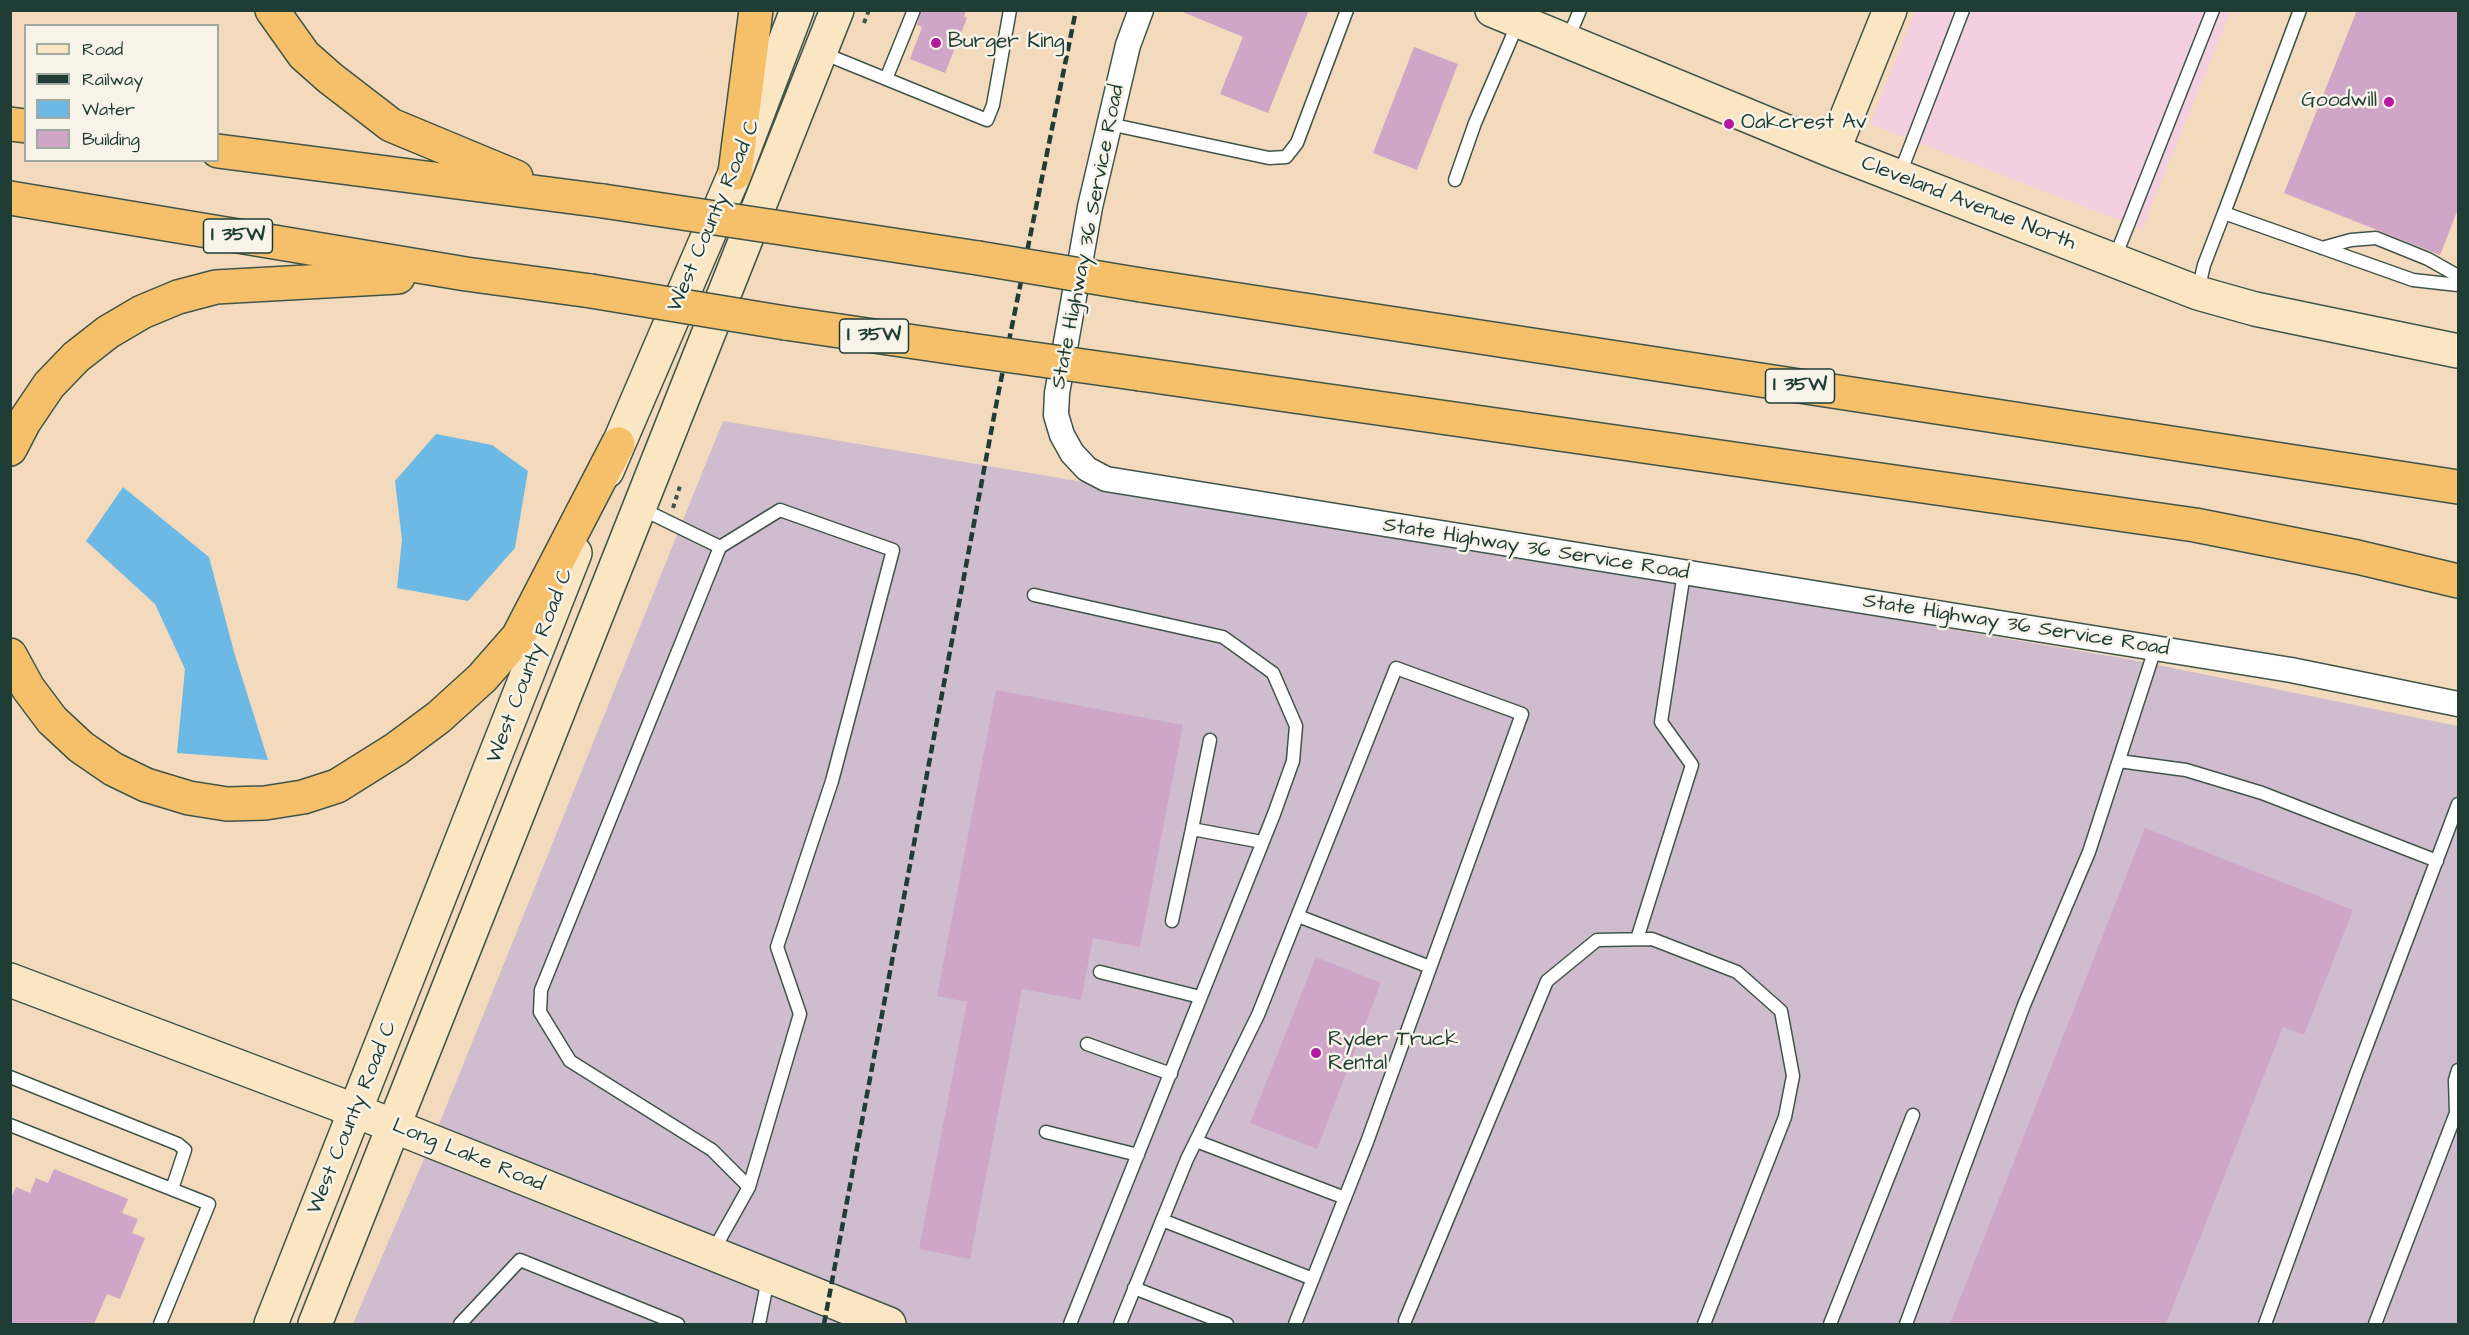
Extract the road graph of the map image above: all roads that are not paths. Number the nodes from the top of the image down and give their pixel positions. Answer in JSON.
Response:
{"nodes":[{"id":1,"x":272,"y":10,"type":"edge"},
{"id":2,"x":298,"y":10,"type":"edge"},
{"id":3,"x":756,"y":10,"type":"edge"},
{"id":4,"x":796,"y":10,"type":"edge"},
{"id":5,"x":837,"y":10,"type":"edge"},
{"id":6,"x":914,"y":10,"type":"edge"},
{"id":7,"x":1010,"y":10,"type":"edge"},
{"id":8,"x":1141,"y":10,"type":"edge"},
{"id":9,"x":1347,"y":10,"type":"edge"},
{"id":10,"x":1580,"y":10,"type":"edge"},
{"id":11,"x":1890,"y":10,"type":"edge"},
{"id":12,"x":1963,"y":10,"type":"edge"},
{"id":13,"x":2213,"y":10,"type":"edge"},
{"id":14,"x":2300,"y":10,"type":"edge"},
{"id":15,"x":1505,"y":16,"type":"edge"},
{"id":16,"x":1567,"y":42,"type":"junction"},
{"id":17,"x":820,"y":52,"type":"junction"},
{"id":18,"x":886,"y":79,"type":"junction"},
{"id":19,"x":343,"y":87,"type":"junction"},
{"id":20,"x":1109,"y":124,"type":"junction"},
{"id":21,"x":219,"y":151,"type":"edge"},
{"id":22,"x":1833,"y":151,"type":"junction"},
{"id":23,"x":735,"y":173,"type":"junction"},
{"id":24,"x":1898,"y":177,"type":"junction"},
{"id":25,"x":1455,"y":180,"type":"dead end"},
{"id":26,"x":10,"y":198,"type":"edge"},
{"id":27,"x":587,"y":199,"type":"junction"},
{"id":28,"x":2224,"y":213,"type":"junction"},
{"id":29,"x":2322,"y":248,"type":"junction"},
{"id":30,"x":2114,"y":261,"type":"junction"},
{"id":31,"x":466,"y":274,"type":"junction"},
{"id":32,"x":2458,"y":276,"type":"edge"},
{"id":33,"x":2458,"y":285,"type":"edge"},
{"id":34,"x":2198,"y":293,"type":"junction"},
{"id":35,"x":2458,"y":351,"type":"edge"},
{"id":36,"x":618,"y":444,"type":"junction"},
{"id":37,"x":10,"y":449,"type":"edge"},
{"id":38,"x":2458,"y":486,"type":"edge"},
{"id":39,"x":639,"y":507,"type":"junction"},
{"id":40,"x":720,"y":548,"type":"junction"},
{"id":41,"x":1684,"y":573,"type":"junction"},
{"id":42,"x":2458,"y":581,"type":"edge"},
{"id":43,"x":1034,"y":595,"type":"dead end"},
{"id":44,"x":2155,"y":649,"type":"junction"},
{"id":45,"x":10,"y":656,"type":"edge"},
{"id":46,"x":2458,"y":704,"type":"edge"},
{"id":47,"x":1210,"y":740,"type":"dead end"},
{"id":48,"x":2119,"y":761,"type":"junction"},
{"id":49,"x":2458,"y":804,"type":"edge"},
{"id":50,"x":1192,"y":829,"type":"junction"},
{"id":51,"x":1262,"y":842,"type":"junction"},
{"id":52,"x":2437,"y":861,"type":"junction"},
{"id":53,"x":1298,"y":916,"type":"junction"},
{"id":54,"x":1172,"y":921,"type":"dead end"},
{"id":55,"x":1637,"y":939,"type":"junction"},
{"id":56,"x":1430,"y":967,"type":"junction"},
{"id":57,"x":1100,"y":972,"type":"dead end"},
{"id":58,"x":10,"y":980,"type":"edge"},
{"id":59,"x":1200,"y":997,"type":"junction"},
{"id":60,"x":1088,"y":1044,"type":"dead end"},
{"id":61,"x":2458,"y":1070,"type":"edge"},
{"id":62,"x":1171,"y":1074,"type":"junction"},
{"id":63,"x":10,"y":1077,"type":"edge"},
{"id":64,"x":356,"y":1111,"type":"junction"},
{"id":65,"x":1913,"y":1115,"type":"dead end"},
{"id":66,"x":10,"y":1125,"type":"edge"},
{"id":67,"x":396,"y":1128,"type":"junction"},
{"id":68,"x":1046,"y":1132,"type":"dead end"},
{"id":69,"x":1196,"y":1141,"type":"junction"},
{"id":70,"x":1138,"y":1155,"type":"junction"},
{"id":71,"x":749,"y":1187,"type":"junction"},
{"id":72,"x":172,"y":1189,"type":"junction"},
{"id":73,"x":1345,"y":1198,"type":"junction"},
{"id":74,"x":1162,"y":1220,"type":"junction"},
{"id":75,"x":712,"y":1254,"type":"junction"},
{"id":76,"x":769,"y":1277,"type":"junction"},
{"id":77,"x":1313,"y":1279,"type":"junction"},
{"id":78,"x":1134,"y":1288,"type":"junction"},
{"id":79,"x":1405,"y":1321,"type":"dead end"},
{"id":80,"x":160,"y":1324,"type":"edge"},
{"id":81,"x":271,"y":1324,"type":"edge"},
{"id":82,"x":315,"y":1324,"type":"edge"},
{"id":83,"x":460,"y":1324,"type":"edge"},
{"id":84,"x":678,"y":1324,"type":"edge"},
{"id":85,"x":759,"y":1324,"type":"edge"},
{"id":86,"x":889,"y":1324,"type":"edge"},
{"id":87,"x":1070,"y":1324,"type":"edge"},
{"id":88,"x":1120,"y":1324,"type":"edge"},
{"id":89,"x":1227,"y":1324,"type":"edge"},
{"id":90,"x":1295,"y":1324,"type":"edge"},
{"id":91,"x":1704,"y":1324,"type":"edge"},
{"id":92,"x":1830,"y":1324,"type":"edge"},
{"id":93,"x":1906,"y":1324,"type":"edge"},
{"id":94,"x":2265,"y":1324,"type":"edge"},
{"id":95,"x":2375,"y":1324,"type":"edge"}],
"edges":[{"from":1,"to":19,"type":"highway"},
{"from":2,"to":19,"type":"highway"},
{"from":3,"to":23,"type":"highway"},
{"from":4,"to":23,"type":"main road","name":"West County Road C"},
{"from":5,"to":17,"type":"main road","name":"West County Road C"},
{"from":6,"to":18,"type":"lane"},
{"from":7,"to":18,"type":"lane"},
{"from":8,"to":20,"type":"street","name":"State Highway 36 Service Road"},
{"from":9,"to":20,"type":"lane"},
{"from":10,"to":16,"type":"lane"},
{"from":11,"to":22,"type":"main road"},
{"from":12,"to":24,"type":"lane"},
{"from":13,"to":30,"type":"lane"},
{"from":14,"to":28,"type":"lane"},
{"from":15,"to":16,"type":"main road","name":"Cleveland Avenue North"},
{"from":15,"to":25,"type":"lane"},
{"from":16,"to":22,"type":"main road","name":"Cleveland Avenue North"},
{"from":17,"to":18,"type":"lane"},
{"from":17,"to":39,"type":"main road","name":"West County Road C"},
{"from":19,"to":27,"type":"highway"},
{"from":20,"to":41,"type":"street","name":"State Highway 36 Service Road"},
{"from":21,"to":27,"type":"highway","number":"I 35W"},
{"from":22,"to":24,"type":"main road","name":"Cleveland Avenue North"},
{"from":23,"to":36,"type":"main road","name":"West County Road C"},
{"from":24,"to":30,"type":"main road","name":"Cleveland Avenue North"},
{"from":26,"to":31,"type":"highway","number":"I 35W"},
{"from":27,"to":38,"type":"highway","number":"I 35W","bridge":true},
{"from":28,"to":29,"type":"lane"},
{"from":28,"to":34,"type":"lane"},
{"from":29,"to":32,"type":"lane"},
{"from":29,"to":33,"type":"lane"},
{"from":30,"to":34,"type":"main road","name":"Cleveland Avenue North"},
{"from":31,"to":37,"type":"highway"},
{"from":31,"to":42,"type":"highway","number":"I 35W","bridge":true},
{"from":34,"to":35,"type":"main road","name":"Cleveland Avenue North"},
{"from":36,"to":45,"type":"highway"},
{"from":36,"to":64,"type":"main road","name":"West County Road C"},
{"from":39,"to":40,"type":"lane"},
{"from":39,"to":67,"type":"main road","name":"West County Road C"},
{"from":40,"to":71,"type":"lane"},
{"from":40,"to":71,"type":"lane"},
{"from":41,"to":44,"type":"street","name":"State Highway 36 Service Road"},
{"from":41,"to":55,"type":"lane"},
{"from":43,"to":51,"type":"lane"},
{"from":44,"to":46,"type":"street","name":"State Highway 36 Service Road"},
{"from":44,"to":48,"type":"lane"},
{"from":47,"to":50,"type":"lane"},
{"from":48,"to":52,"type":"lane"},
{"from":48,"to":93,"type":"lane"},
{"from":49,"to":52,"type":"lane"},
{"from":50,"to":51,"type":"lane"},
{"from":50,"to":54,"type":"lane"},
{"from":51,"to":59,"type":"lane"},
{"from":52,"to":94,"type":"lane"},
{"from":53,"to":56,"type":"lane"},
{"from":53,"to":56,"type":"lane"},
{"from":53,"to":69,"type":"lane"},
{"from":55,"to":79,"type":"lane"},
{"from":55,"to":91,"type":"lane"},
{"from":56,"to":73,"type":"lane"},
{"from":57,"to":59,"type":"lane"},
{"from":58,"to":64,"type":"main road","name":"Long Lake Road"},
{"from":59,"to":62,"type":"lane"},
{"from":60,"to":62,"type":"lane"},
{"from":61,"to":95,"type":"lane"},
{"from":62,"to":70,"type":"lane"},
{"from":63,"to":72,"type":"lane"},
{"from":64,"to":67,"type":"main road","name":"Long Lake Road"},
{"from":64,"to":81,"type":"main road","name":"West County Road C"},
{"from":65,"to":92,"type":"lane"},
{"from":66,"to":72,"type":"lane"},
{"from":67,"to":75,"type":"main road","name":"Long Lake Road"},
{"from":67,"to":82,"type":"main road","name":"West County Road C"},
{"from":68,"to":70,"type":"lane"},
{"from":69,"to":73,"type":"lane"},
{"from":69,"to":74,"type":"lane"},
{"from":70,"to":87,"type":"lane"},
{"from":71,"to":75,"type":"lane"},
{"from":72,"to":80,"type":"lane"},
{"from":73,"to":77,"type":"lane"},
{"from":74,"to":77,"type":"lane"},
{"from":74,"to":78,"type":"lane"},
{"from":75,"to":76,"type":"main road","name":"Long Lake Road"},
{"from":76,"to":85,"type":"lane"},
{"from":76,"to":86,"type":"main road","name":"Long Lake Road"},
{"from":77,"to":90,"type":"lane"},
{"from":78,"to":88,"type":"lane"},
{"from":78,"to":89,"type":"lane"},
{"from":83,"to":84,"type":"lane"}]}
